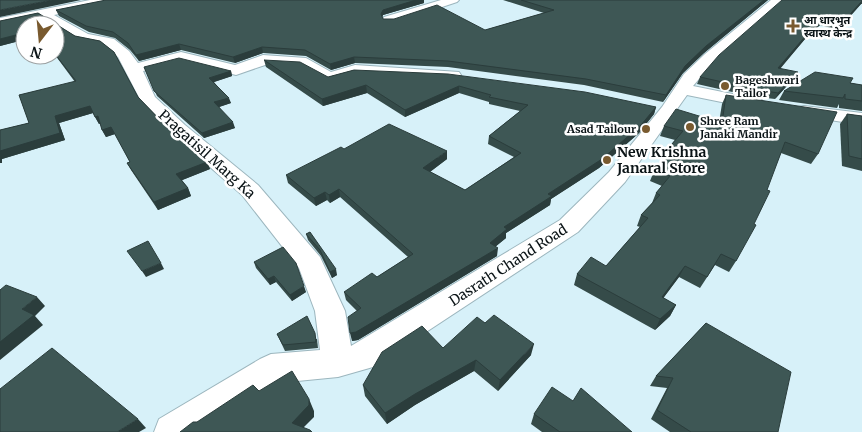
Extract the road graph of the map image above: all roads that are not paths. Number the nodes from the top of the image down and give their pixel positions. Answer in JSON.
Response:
{"nodes":[{"id":1,"x":108,"y":0,"type":"edge"},
{"id":2,"x":453,"y":0,"type":"edge"},
{"id":3,"x":778,"y":0,"type":"edge"},
{"id":4,"x":43,"y":8,"type":"edge"},
{"id":5,"x":389,"y":20,"type":"edge"},
{"id":6,"x":0,"y":22,"type":"edge"},
{"id":7,"x":134,"y":69,"type":"junction"},
{"id":8,"x":468,"y":77,"type":"edge"},
{"id":9,"x":683,"y":89,"type":"junction"},
{"id":10,"x":768,"y":105,"type":"edge"},
{"id":11,"x":787,"y":108,"type":"edge"},
{"id":12,"x":862,"y":120,"type":"edge"},
{"id":13,"x":338,"y":363,"type":"junction"},
{"id":14,"x":172,"y":432,"type":"edge"}],
"edges":[{"from":1,"to":4,"type":"street"},
{"from":2,"to":5,"type":"street"},
{"from":3,"to":9,"type":"street","name":"Dasrath Chand Road"},
{"from":4,"to":6,"type":"street"},
{"from":4,"to":7,"type":"street","name":"Pragatisil Marg Ka"},
{"from":7,"to":8,"type":"street"},
{"from":7,"to":13,"type":"street","name":"Pragatisil Marg Ka"},
{"from":9,"to":10,"type":"street"},
{"from":9,"to":13,"type":"street","name":"Dasrath Chand Road"},
{"from":11,"to":12,"type":"street"},
{"from":13,"to":14,"type":"street","name":"Dasrath Chand Road"}]}
